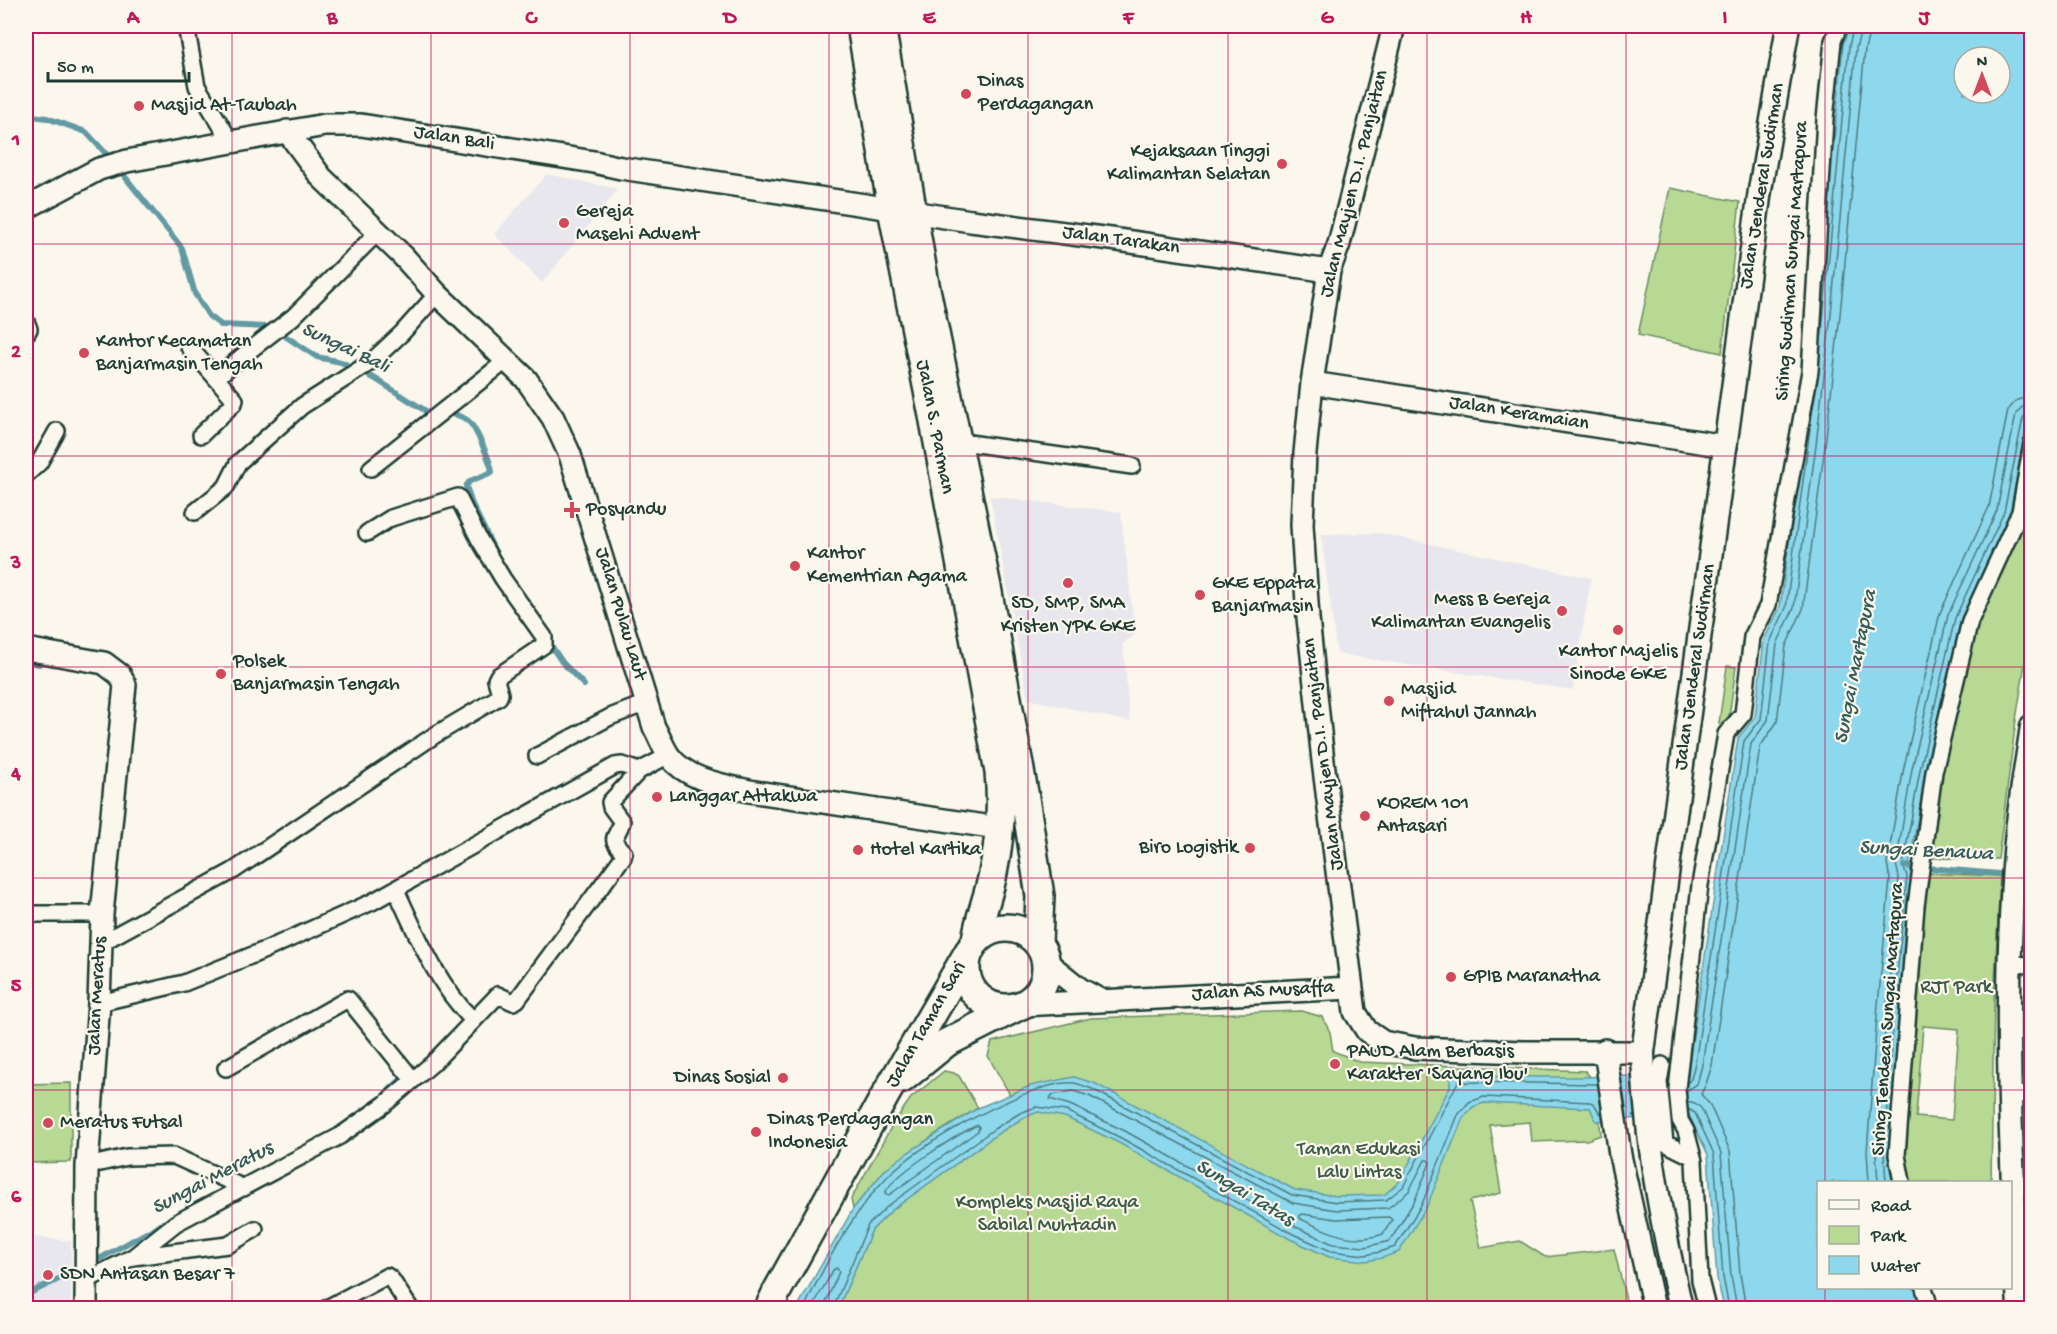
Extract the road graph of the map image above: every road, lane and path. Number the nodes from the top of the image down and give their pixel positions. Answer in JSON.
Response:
{"nodes":[{"id":1,"x":186,"y":26,"type":"edge"},
{"id":2,"x":861,"y":26,"type":"edge"},
{"id":3,"x":881,"y":26,"type":"edge"},
{"id":4,"x":1394,"y":26,"type":"edge"},
{"id":5,"x":1788,"y":26,"type":"edge"},
{"id":6,"x":1839,"y":26,"type":"edge"},
{"id":7,"x":287,"y":131,"type":"junction"},
{"id":8,"x":231,"y":142,"type":"junction"},
{"id":9,"x":26,"y":208,"type":"edge"},
{"id":10,"x":902,"y":210,"type":"junction"},
{"id":11,"x":378,"y":232,"type":"junction"},
{"id":12,"x":1329,"y":271,"type":"junction"},
{"id":13,"x":437,"y":294,"type":"junction"},
{"id":14,"x":26,"y":321,"type":"edge"},
{"id":15,"x":26,"y":334,"type":"edge"},
{"id":16,"x":189,"y":347,"type":"dead end"},
{"id":17,"x":507,"y":360,"type":"junction"},
{"id":18,"x":216,"y":378,"type":"junction"},
{"id":19,"x":1312,"y":383,"type":"junction"},
{"id":20,"x":954,"y":421,"type":"junction"},
{"id":21,"x":57,"y":431,"type":"dead end"},
{"id":22,"x":201,"y":435,"type":"dead end"},
{"id":23,"x":2031,"y":443,"type":"edge"},
{"id":24,"x":1726,"y":446,"type":"junction"},
{"id":25,"x":1132,"y":466,"type":"dead end"},
{"id":26,"x":371,"y":468,"type":"dead end"},
{"id":27,"x":26,"y":475,"type":"edge"},
{"id":28,"x":195,"y":512,"type":"dead end"},
{"id":29,"x":367,"y":533,"type":"dead end"},
{"id":30,"x":26,"y":649,"type":"edge"},
{"id":31,"x":646,"y":702,"type":"junction"},
{"id":32,"x":2031,"y":726,"type":"edge"},
{"id":33,"x":669,"y":755,"type":"junction"},
{"id":34,"x":537,"y":756,"type":"dead end"},
{"id":35,"x":639,"y":771,"type":"junction"},
{"id":36,"x":998,"y":828,"type":"junction"},
{"id":37,"x":2018,"y":877,"type":"edge"},
{"id":38,"x":396,"y":890,"type":"junction"},
{"id":39,"x":26,"y":914,"type":"edge"},
{"id":40,"x":102,"y":914,"type":"junction"},
{"id":41,"x":101,"y":943,"type":"junction"},
{"id":42,"x":973,"y":945,"type":"junction"},
{"id":43,"x":1041,"y":952,"type":"junction"},
{"id":44,"x":2020,"y":964,"type":"edge"},
{"id":45,"x":1351,"y":988,"type":"junction"},
{"id":46,"x":1100,"y":1000,"type":"junction"},
{"id":47,"x":99,"y":1003,"type":"junction"},
{"id":48,"x":1019,"y":1006,"type":"junction"},
{"id":49,"x":473,"y":1020,"type":"junction"},
{"id":50,"x":1605,"y":1050,"type":"junction"},
{"id":51,"x":1650,"y":1062,"type":"junction"},
{"id":52,"x":226,"y":1068,"type":"dead end"},
{"id":53,"x":413,"y":1080,"type":"junction"},
{"id":54,"x":886,"y":1094,"type":"junction"},
{"id":55,"x":2021,"y":1095,"type":"edge"},
{"id":56,"x":1656,"y":1126,"type":"junction"},
{"id":57,"x":1693,"y":1157,"type":"junction"},
{"id":58,"x":87,"y":1166,"type":"junction"},
{"id":59,"x":1902,"y":1181,"type":"edge"},
{"id":60,"x":238,"y":1184,"type":"junction"},
{"id":61,"x":2022,"y":1215,"type":"edge"},
{"id":62,"x":255,"y":1229,"type":"dead end"},
{"id":63,"x":133,"y":1257,"type":"junction"},
{"id":64,"x":85,"y":1277,"type":"junction"},
{"id":65,"x":1925,"y":1289,"type":"edge"},
{"id":66,"x":86,"y":1308,"type":"edge"},
{"id":67,"x":327,"y":1308,"type":"edge"},
{"id":68,"x":410,"y":1308,"type":"edge"},
{"id":69,"x":769,"y":1308,"type":"edge"},
{"id":70,"x":1654,"y":1308,"type":"edge"},
{"id":71,"x":1681,"y":1308,"type":"edge"},
{"id":72,"x":1707,"y":1308,"type":"edge"},
{"id":73,"x":1930,"y":1308,"type":"edge"},
{"id":74,"x":2019,"y":1308,"type":"edge"}],
"edges":[{"from":1,"to":8,"type":"street"},
{"from":2,"to":10,"type":"highway","name":"Jalan S. Parman"},
{"from":3,"to":10,"type":"highway","name":"Jalan S. Parman"},
{"from":4,"to":12,"type":"street","name":"Jalan Mayjen D.I. Panjaitan"},
{"from":5,"to":24,"type":"main road","name":"Jalan Jenderal Sudirman"},
{"from":6,"to":57,"type":"street","name":"Siring Sudirman Sungai Martapura"},
{"from":7,"to":8,"type":"street","name":"Jalan Bali"},
{"from":7,"to":10,"type":"street","name":"Jalan Bali"},
{"from":7,"to":11,"type":"street","name":"Jalan Pulau Laut"},
{"from":8,"to":9,"type":"street","name":"Jalan Bali"},
{"from":10,"to":12,"type":"street","name":"Jalan Tarakan"},
{"from":10,"to":20,"type":"highway","name":"Jalan S. Parman"},
{"from":10,"to":36,"type":"highway","name":"Jalan S. Parman"},
{"from":11,"to":13,"type":"street","name":"Jalan Pulau Laut"},
{"from":11,"to":18,"type":"street"},
{"from":12,"to":19,"type":"street","name":"Jalan Mayjen D.I. Panjaitan"},
{"from":13,"to":17,"type":"street","name":"Jalan Pulau Laut"},
{"from":13,"to":28,"type":"street"},
{"from":14,"to":15,"type":"street"},
{"from":16,"to":18,"type":"street"},
{"from":17,"to":26,"type":"street"},
{"from":17,"to":31,"type":"street","name":"Jalan Pulau Laut"},
{"from":18,"to":22,"type":"street"},
{"from":19,"to":24,"type":"street","name":"Jalan Keramaian"},
{"from":19,"to":45,"type":"street","name":"Jalan Mayjen D.I. Panjaitan"},
{"from":20,"to":25,"type":"street"},
{"from":20,"to":43,"type":"highway","name":"Jalan S. Parman"},
{"from":21,"to":27,"type":"street"},
{"from":23,"to":59,"type":"street","name":"Siring Tendean Sungai Martapura"},
{"from":24,"to":51,"type":"main road","name":"Jalan Jenderal Sudirman"},
{"from":29,"to":41,"type":"street"},
{"from":30,"to":40,"type":"street","name":"Jalan Meratus"},
{"from":31,"to":33,"type":"street","name":"Jalan Pulau Laut"},
{"from":31,"to":34,"type":"street"},
{"from":32,"to":37,"type":"main road"},
{"from":33,"to":35,"type":"street"},
{"from":33,"to":36,"type":"street","name":"Jalan Pulau Laut"},
{"from":35,"to":38,"type":"street"},
{"from":35,"to":49,"type":"street"},
{"from":36,"to":42,"type":"highway","name":"Jalan Taman Sari"},
{"from":37,"to":44,"type":"main road"},
{"from":38,"to":47,"type":"street"},
{"from":38,"to":49,"type":"street"},
{"from":39,"to":40,"type":"street"},
{"from":40,"to":41,"type":"street","name":"Jalan Meratus"},
{"from":41,"to":47,"type":"street","name":"Jalan Meratus"},
{"from":42,"to":43,"type":"highway"},
{"from":42,"to":48,"type":"highway"},
{"from":42,"to":54,"type":"highway","name":"Jalan Taman Sari"},
{"from":43,"to":46,"type":"street"},
{"from":43,"to":48,"type":"highway"},
{"from":44,"to":55,"type":"main road"},
{"from":45,"to":46,"type":"street","name":"Jalan AS Musaffa"},
{"from":45,"to":50,"type":"street","name":"Jalan AS Musaffa"},
{"from":46,"to":48,"type":"street","name":"Jalan AS Musaffa"},
{"from":47,"to":58,"type":"street","name":"Jalan Meratus"},
{"from":48,"to":54,"type":"highway","name":"Jalan Taman Sari"},
{"from":49,"to":53,"type":"street"},
{"from":50,"to":51,"type":"street","name":"Jalan AS Musaffa"},
{"from":50,"to":70,"type":"street"},
{"from":51,"to":56,"type":"main road","name":"Jalan Jenderal Sudirman"},
{"from":52,"to":53,"type":"street"},
{"from":53,"to":60,"type":"street"},
{"from":54,"to":69,"type":"highway"},
{"from":55,"to":61,"type":"main road"},
{"from":56,"to":57,"type":"street"},
{"from":56,"to":71,"type":"main road","name":"Jalan Jenderal Sudirman"},
{"from":57,"to":72,"type":"street"},
{"from":58,"to":60,"type":"street"},
{"from":58,"to":64,"type":"street","name":"Jalan Meratus"},
{"from":60,"to":63,"type":"street"},
{"from":61,"to":74,"type":"main road"},
{"from":62,"to":63,"type":"street"},
{"from":63,"to":64,"type":"street"},
{"from":64,"to":66,"type":"street","name":"Jalan Meratus"},
{"from":65,"to":73,"type":"street"},
{"from":67,"to":68,"type":"street"}]}
